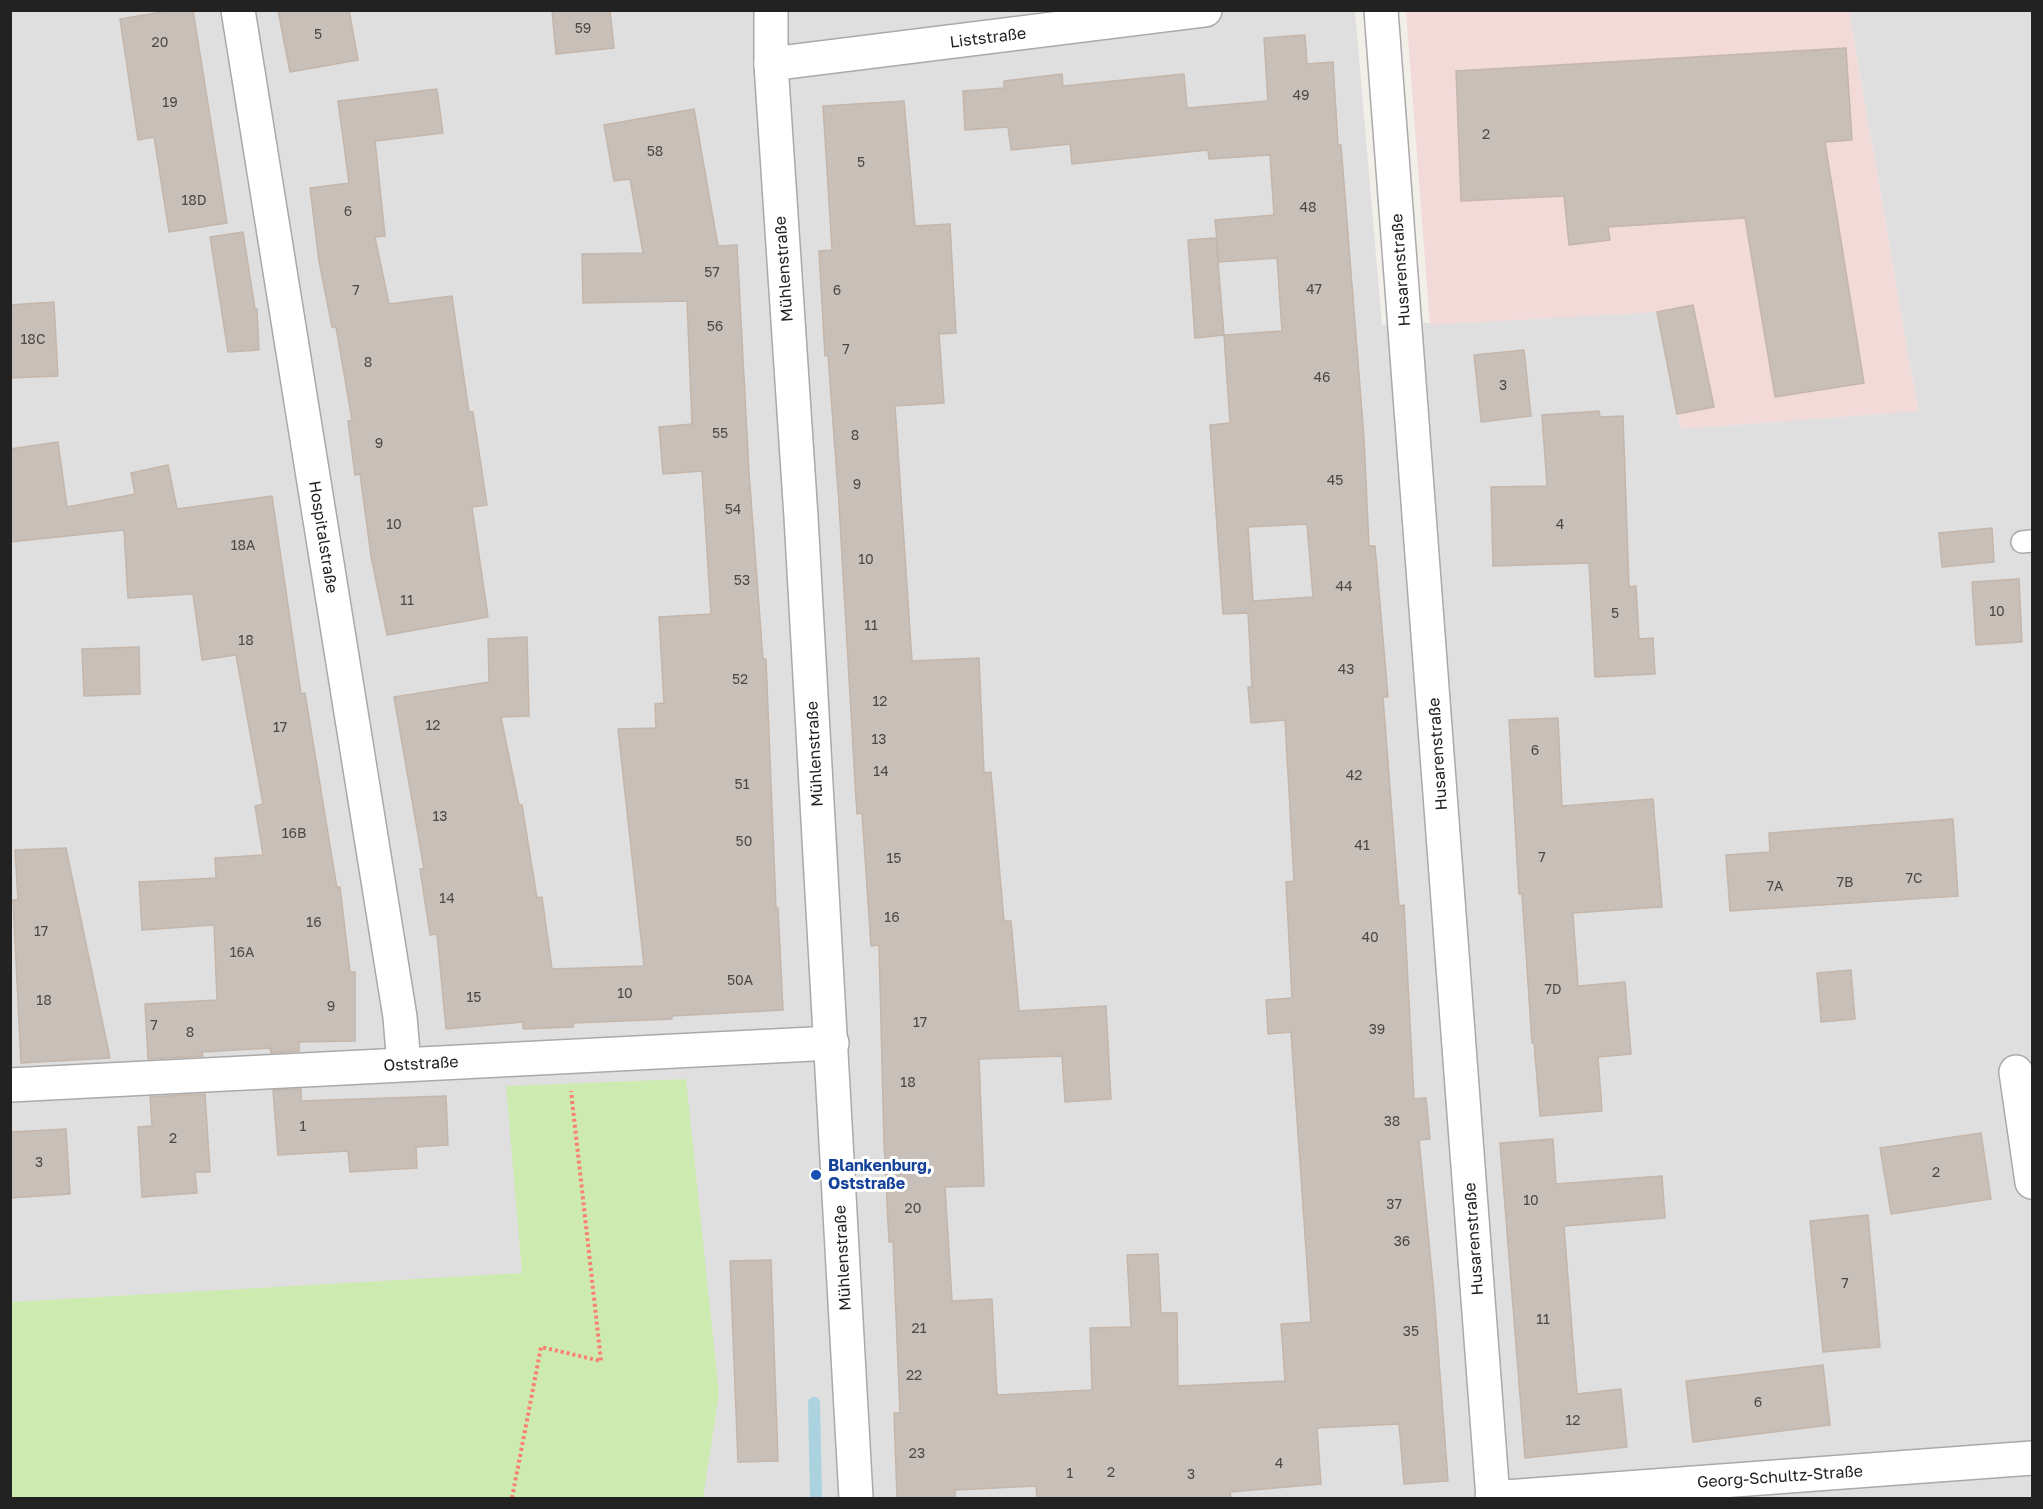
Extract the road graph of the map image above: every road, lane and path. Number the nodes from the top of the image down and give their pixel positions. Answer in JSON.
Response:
{"nodes":[{"id":1,"x":238,"y":10,"type":"edge"},
{"id":2,"x":771,"y":10,"type":"edge"},
{"id":3,"x":1205,"y":10,"type":"edge"},
{"id":4,"x":1381,"y":10,"type":"edge"},
{"id":5,"x":771,"y":64,"type":"junction"},
{"id":6,"x":832,"y":1043,"type":"junction"},
{"id":7,"x":568,"y":1058,"type":"junction"},
{"id":8,"x":404,"y":1065,"type":"junction"},
{"id":9,"x":2016,"y":1072,"type":"dead end"},
{"id":10,"x":10,"y":1085,"type":"edge"},
{"id":11,"x":2032,"y":1182,"type":"edge"},
{"id":12,"x":2032,"y":1458,"type":"edge"},
{"id":13,"x":512,"y":1498,"type":"edge"},
{"id":14,"x":856,"y":1498,"type":"edge"},
{"id":15,"x":1492,"y":1498,"type":"edge"}],
"edges":[{"from":1,"to":8,"type":"street","name":"Hospitalstraße"},
{"from":2,"to":5,"type":"street","name":"Mühlenstraße"},
{"from":3,"to":5,"type":"street","name":"Liststraße"},
{"from":4,"to":15,"type":"street","name":"Husarenstraße"},
{"from":5,"to":6,"type":"street","name":"Mühlenstraße"},
{"from":6,"to":7,"type":"street","name":"Oststraße"},
{"from":6,"to":14,"type":"street","name":"Mühlenstraße"},
{"from":7,"to":8,"type":"street","name":"Oststraße"},
{"from":7,"to":13,"type":"path"},
{"from":8,"to":10,"type":"street","name":"Oststraße"},
{"from":9,"to":11,"type":"street"},
{"from":12,"to":15,"type":"street","name":"Georg-Schultz-Straße"}]}
